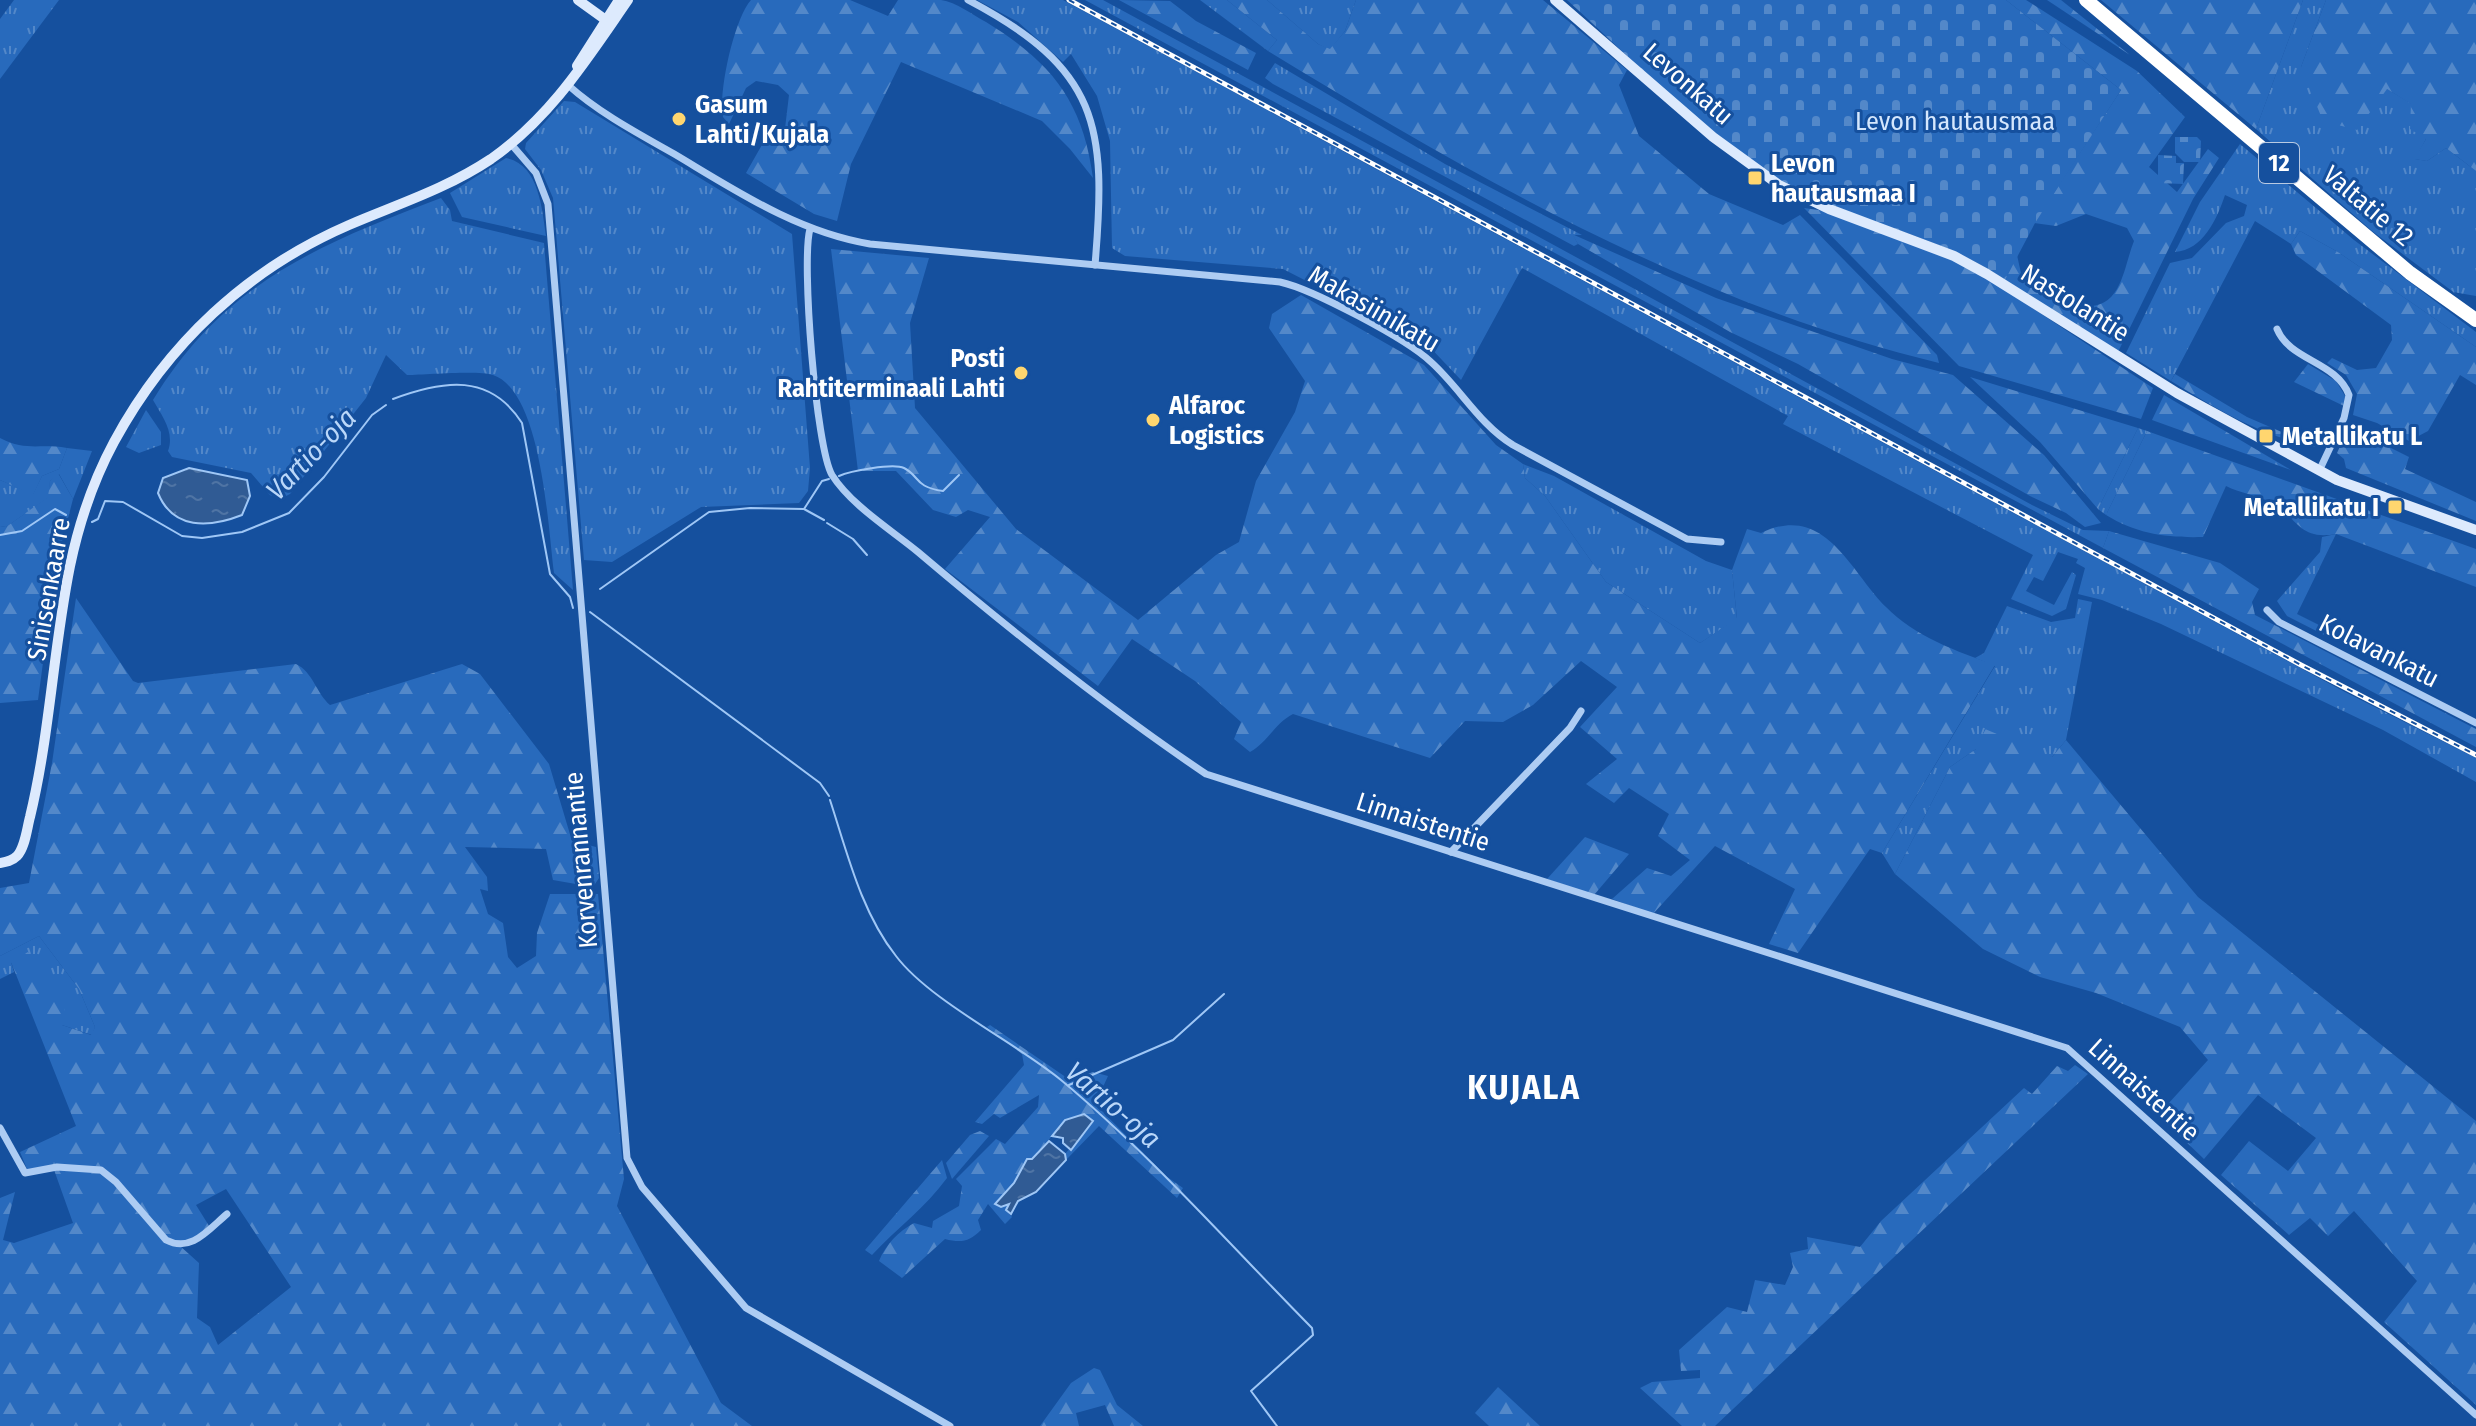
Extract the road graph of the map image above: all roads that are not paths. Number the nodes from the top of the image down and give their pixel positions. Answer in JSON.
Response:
{"nodes":[{"id":1,"x":578,"y":0,"type":"edge"},
{"id":2,"x":585,"y":0,"type":"edge"},
{"id":3,"x":619,"y":0,"type":"edge"},
{"id":4,"x":628,"y":0,"type":"edge"},
{"id":5,"x":968,"y":0,"type":"edge"},
{"id":6,"x":1555,"y":0,"type":"edge"},
{"id":7,"x":2086,"y":0,"type":"edge"},
{"id":8,"x":608,"y":19,"type":"junction"},
{"id":9,"x":568,"y":85,"type":"junction"},
{"id":10,"x":511,"y":144,"type":"junction"},
{"id":11,"x":1797,"y":195,"type":"joint"},
{"id":12,"x":810,"y":229,"type":"junction"},
{"id":13,"x":1095,"y":265,"type":"junction"},
{"id":14,"x":2476,"y":320,"type":"edge"},
{"id":15,"x":2277,"y":329,"type":"dead end"},
{"id":16,"x":2320,"y":469,"type":"junction"},
{"id":17,"x":2476,"y":530,"type":"edge"},
{"id":18,"x":1721,"y":542,"type":"dead end"},
{"id":19,"x":2267,"y":610,"type":"dead end"},
{"id":20,"x":1581,"y":711,"type":"dead end"},
{"id":21,"x":2476,"y":723,"type":"edge"},
{"id":22,"x":1451,"y":852,"type":"junction"},
{"id":23,"x":0,"y":863,"type":"edge"},
{"id":24,"x":0,"y":1128,"type":"edge"},
{"id":25,"x":227,"y":1214,"type":"dead end"},
{"id":26,"x":2476,"y":1415,"type":"edge"},
{"id":27,"x":950,"y":1426,"type":"edge"}],
"edges":[{"from":1,"to":8,"type":"street"},
{"from":2,"to":8,"type":"street"},
{"from":3,"to":8,"type":"street"},
{"from":4,"to":8,"type":"street"},
{"from":5,"to":13,"type":"street"},
{"from":6,"to":11,"type":"street","name":"Levonkatu"},
{"from":7,"to":14,"type":"highway","name":"Valtatie 12","number":"12"},
{"from":8,"to":9,"type":"street","name":"Sinisenkaarre"},
{"from":9,"to":10,"type":"street","name":"Sinisenkaarre"},
{"from":9,"to":12,"type":"street"},
{"from":10,"to":23,"type":"street","name":"Sinisenkaarre"},
{"from":10,"to":27,"type":"street","name":"Korvenrannantie"},
{"from":11,"to":16,"type":"street","name":"Nastolantie"},
{"from":12,"to":13,"type":"street","name":"Makasiinikatu"},
{"from":12,"to":22,"type":"street","name":"Linnaistentie"},
{"from":13,"to":18,"type":"street","name":"Makasiinikatu"},
{"from":15,"to":16,"type":"street"},
{"from":16,"to":17,"type":"street","name":"Nastolantie"},
{"from":19,"to":21,"type":"street","name":"Kolavankatu"},
{"from":20,"to":22,"type":"street"},
{"from":22,"to":26,"type":"street","name":"Linnaistentie"},
{"from":24,"to":25,"type":"street"}]}
